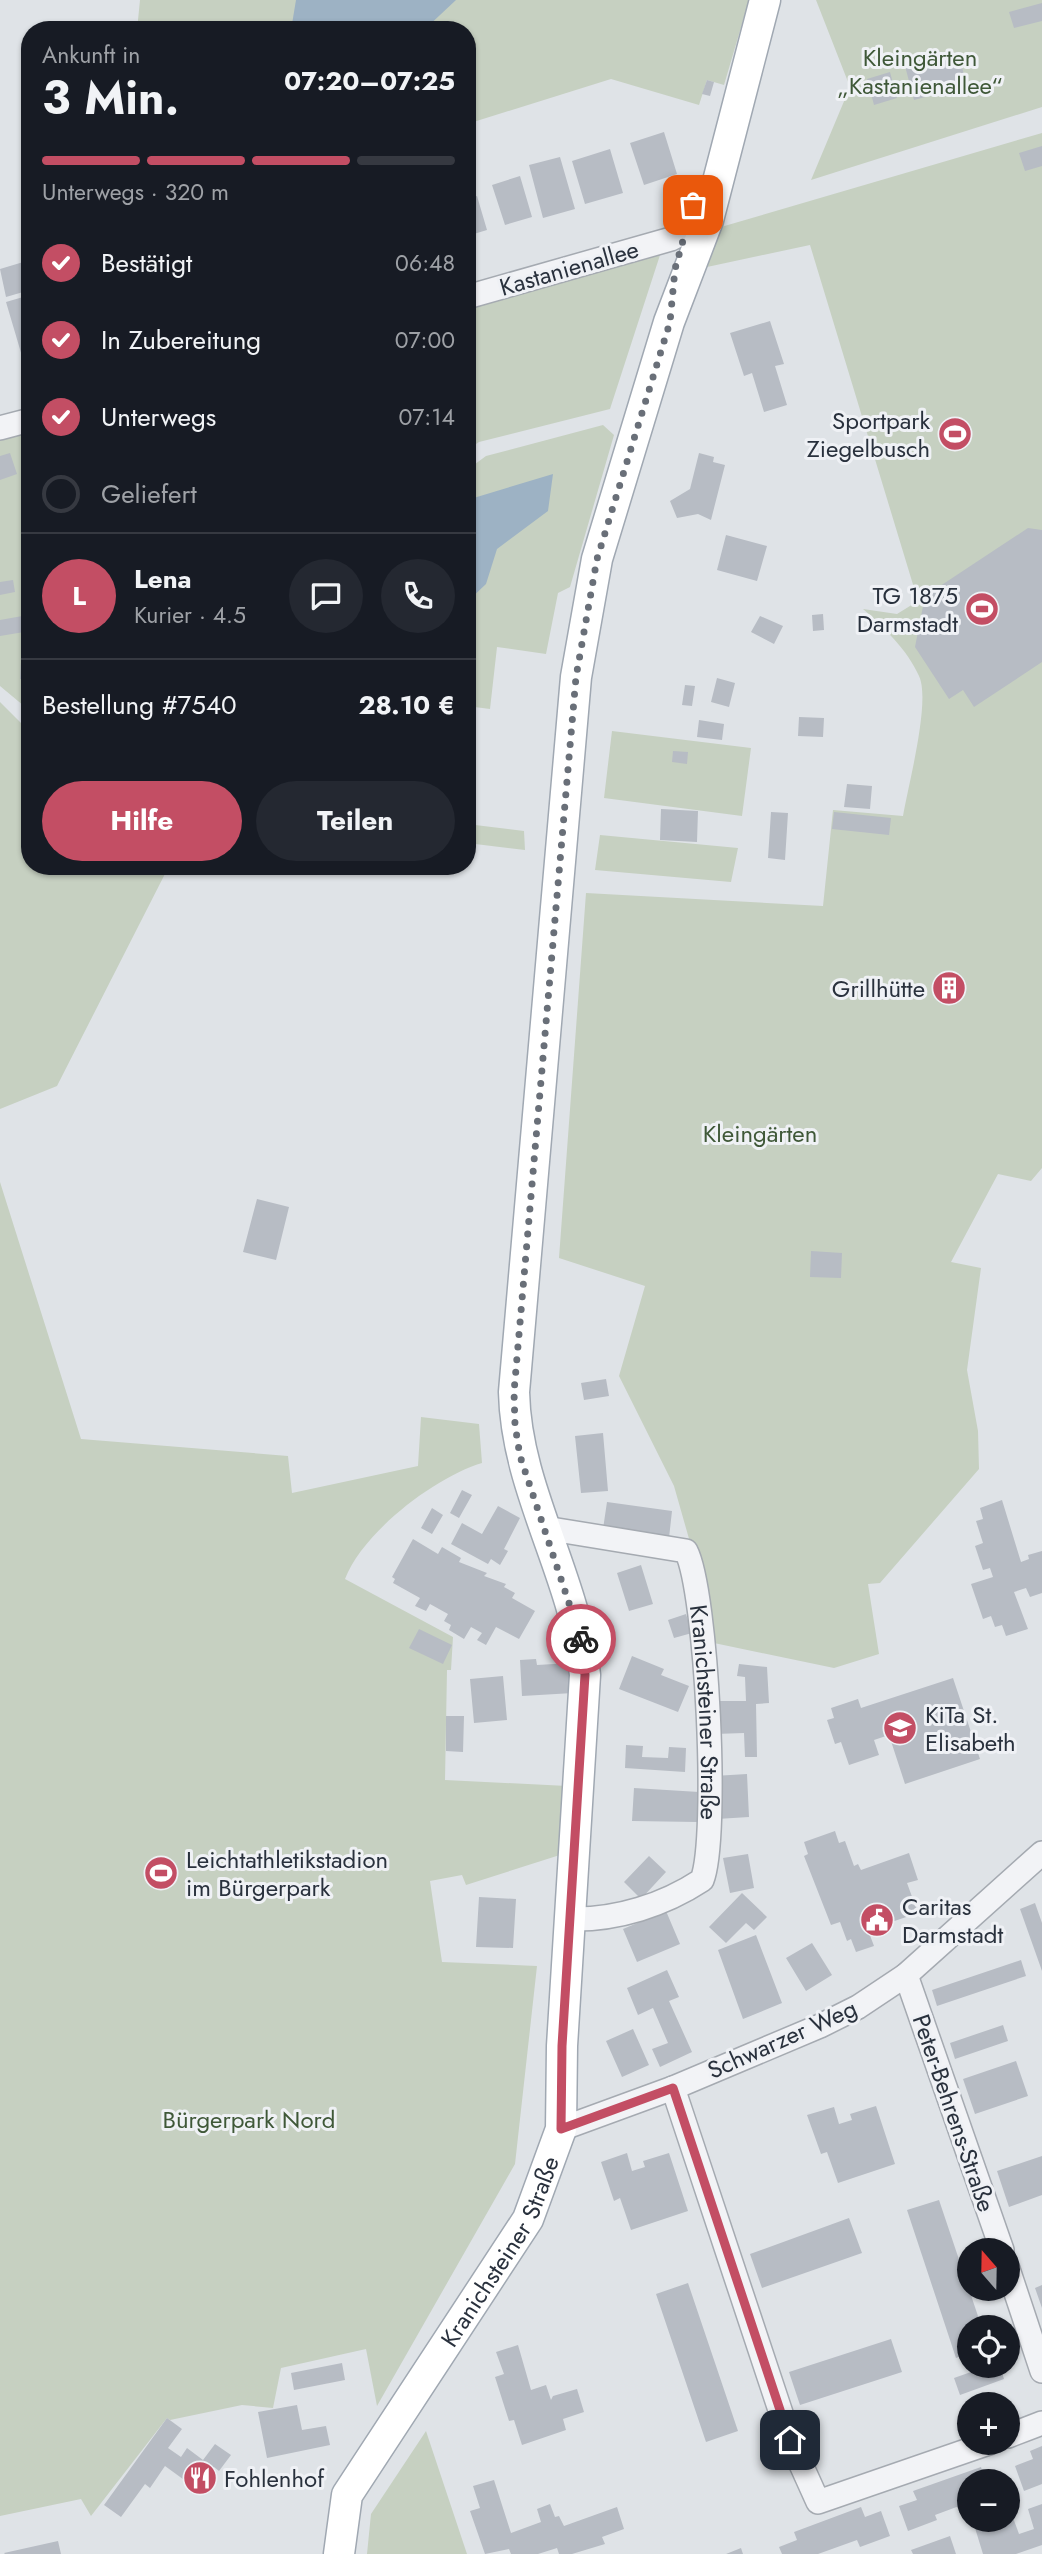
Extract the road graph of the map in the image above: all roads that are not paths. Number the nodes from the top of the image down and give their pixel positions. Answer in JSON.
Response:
{"nodes":[{"id":1,"x":765,"y":0,"type":"edge"},
{"id":2,"x":696,"y":226,"type":"junction"},
{"id":3,"x":476,"y":294,"type":"edge"},
{"id":4,"x":21,"y":422,"type":"edge"},
{"id":5,"x":0,"y":428,"type":"edge"},
{"id":6,"x":545,"y":1528,"type":"junction"},
{"id":7,"x":1042,"y":1853,"type":"edge"},
{"id":8,"x":571,"y":1919,"type":"junction"},
{"id":9,"x":906,"y":1975,"type":"junction"},
{"id":10,"x":673,"y":2088,"type":"junction"},
{"id":11,"x":561,"y":2129,"type":"junction"},
{"id":12,"x":998,"y":2238,"type":"edge"},
{"id":13,"x":1019,"y":2301,"type":"edge"},
{"id":14,"x":1042,"y":2371,"type":"edge"},
{"id":15,"x":1042,"y":2423,"type":"edge"},
{"id":16,"x":1020,"y":2431,"type":"edge"},
{"id":17,"x":957,"y":2454,"type":"edge"},
{"id":18,"x":339,"y":2554,"type":"edge"}],
"edges":[{"from":1,"to":2,"type":"main road","name":"Kranichsteiner Straße"},
{"from":2,"to":3,"type":"street","name":"Kastanienallee"},
{"from":2,"to":6,"type":"main road","name":"Kranichsteiner Straße"},
{"from":4,"to":5,"type":"street"},
{"from":6,"to":8,"type":"main road","name":"Kranichsteiner Straße"},
{"from":6,"to":8,"type":"street","name":"Kranichsteiner Straße"},
{"from":7,"to":9,"type":"street","name":"Schwarzer Weg"},
{"from":8,"to":11,"type":"main road","name":"Kranichsteiner Straße"},
{"from":9,"to":10,"type":"street","name":"Schwarzer Weg"},
{"from":9,"to":12,"type":"street","name":"Peter-Behrens-Straße"},
{"from":10,"to":11,"type":"street","name":"Schwarzer Weg"},
{"from":10,"to":17,"type":"street"},
{"from":11,"to":18,"type":"main road","name":"Kranichsteiner Straße"},
{"from":13,"to":14,"type":"street"},
{"from":15,"to":16,"type":"street"}]}
